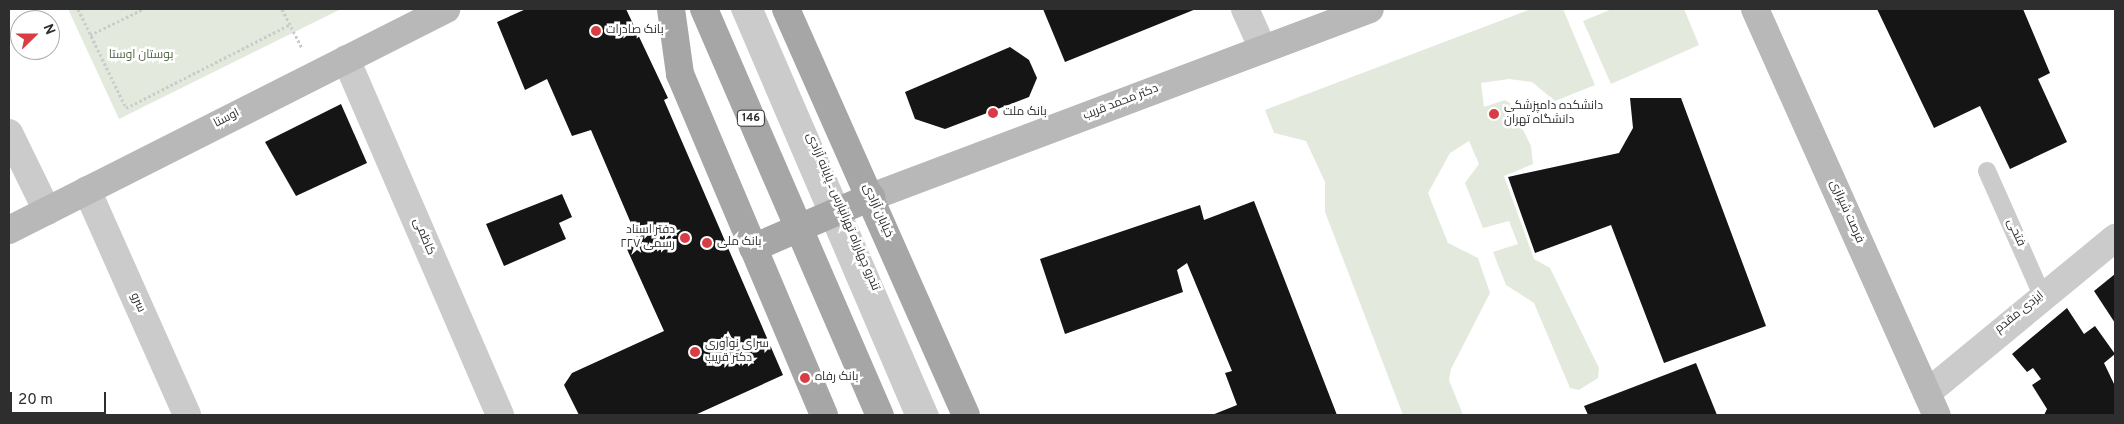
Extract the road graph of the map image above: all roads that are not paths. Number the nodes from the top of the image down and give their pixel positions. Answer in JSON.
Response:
{"nodes":[{"id":1,"x":446,"y":9,"type":"edge"},
{"id":2,"x":671,"y":9,"type":"edge"},
{"id":3,"x":704,"y":9,"type":"edge"},
{"id":4,"x":740,"y":9,"type":"edge"},
{"id":5,"x":754,"y":9,"type":"edge"},
{"id":6,"x":786,"y":9,"type":"edge"},
{"id":7,"x":1245,"y":9,"type":"edge"},
{"id":8,"x":1370,"y":9,"type":"edge"},
{"id":9,"x":1755,"y":9,"type":"edge"},
{"id":10,"x":1263,"y":49,"type":"junction"},
{"id":11,"x":346,"y":59,"type":"junction"},
{"id":12,"x":9,"y":133,"type":"edge"},
{"id":13,"x":1987,"y":171,"type":"dead end"},
{"id":14,"x":87,"y":190,"type":"junction"},
{"id":15,"x":871,"y":197,"type":"junction"},
{"id":16,"x":47,"y":211,"type":"junction"},
{"id":17,"x":836,"y":212,"type":"junction"},
{"id":18,"x":798,"y":228,"type":"junction"},
{"id":19,"x":9,"y":230,"type":"edge"},
{"id":20,"x":2115,"y":238,"type":"edge"},
{"id":21,"x":753,"y":248,"type":"junction"},
{"id":22,"x":2042,"y":295,"type":"junction"},
{"id":23,"x":1932,"y":404,"type":"edge"},
{"id":24,"x":186,"y":415,"type":"edge"},
{"id":25,"x":500,"y":415,"type":"edge"},
{"id":26,"x":824,"y":415,"type":"edge"},
{"id":27,"x":880,"y":415,"type":"edge"},
{"id":28,"x":914,"y":415,"type":"edge"},
{"id":29,"x":930,"y":415,"type":"edge"},
{"id":30,"x":966,"y":415,"type":"edge"}],
"edges":[{"from":1,"to":11,"type":"street","name":"اوستا"},
{"from":2,"to":21,"type":"main road"},
{"from":3,"to":18,"type":"main road","number":"146"},
{"from":4,"to":17,"type":"lane"},
{"from":5,"to":17,"type":"lane","name":"تندرو چهارراه تهرانپارس ـ پایانه آزادی"},
{"from":6,"to":15,"type":"main road","name":"خیابان آزادی"},
{"from":7,"to":10,"type":"street"},
{"from":8,"to":10,"type":"street","name":"دکتر محمد قریب"},
{"from":9,"to":23,"type":"street","name":"فرصت شیرازی"},
{"from":10,"to":15,"type":"street","name":"دکتر محمد قریب"},
{"from":11,"to":14,"type":"street","name":"اوستا"},
{"from":11,"to":25,"type":"street","name":"کاظمی"},
{"from":12,"to":16,"type":"street"},
{"from":13,"to":22,"type":"lane","name":"فتحی"},
{"from":14,"to":16,"type":"street","name":"اوستا"},
{"from":14,"to":24,"type":"street","name":"سرو"},
{"from":15,"to":17,"type":"main road"},
{"from":15,"to":30,"type":"main road","name":"خیابان آزادی"},
{"from":16,"to":19,"type":"street","name":"اوستا"},
{"from":17,"to":18,"type":"main road"},
{"from":17,"to":28,"type":"lane"},
{"from":17,"to":29,"type":"lane","name":"تندرو چهارراه تهرانپارس ـ پایانه آزادی"},
{"from":18,"to":21,"type":"main road"},
{"from":18,"to":27,"type":"main road","number":"146"},
{"from":20,"to":22,"type":"street","name":"ایزدی مقدم"},
{"from":21,"to":26,"type":"main road"},
{"from":22,"to":23,"type":"street","name":"ایزدی مقدم"}]}
